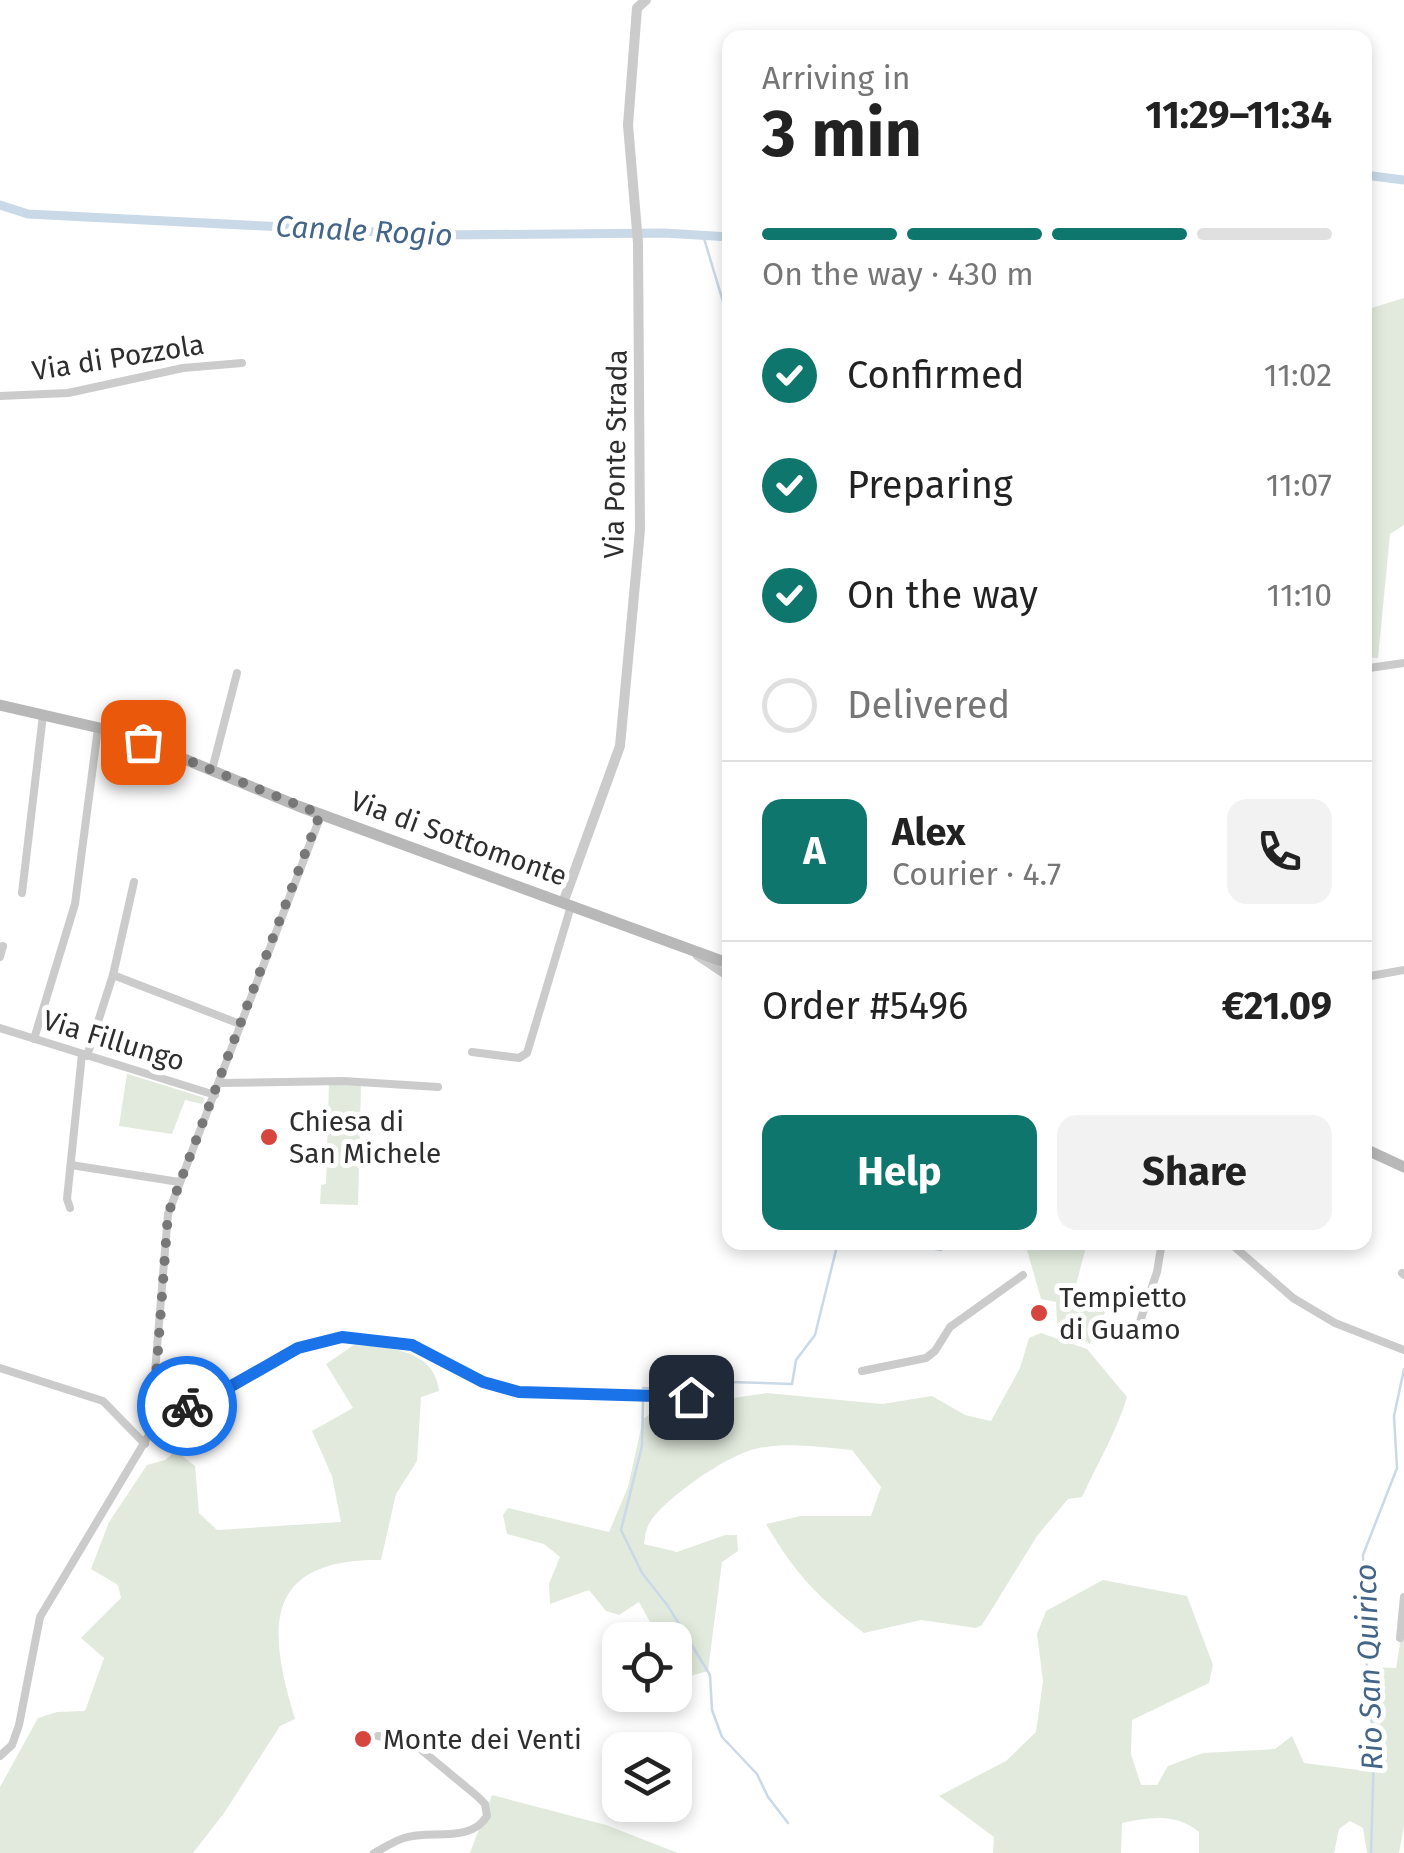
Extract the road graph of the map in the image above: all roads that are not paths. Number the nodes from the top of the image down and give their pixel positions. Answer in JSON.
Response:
{"nodes":[{"id":1,"x":646,"y":0,"type":"edge"},
{"id":2,"x":242,"y":363,"type":"dead end"},
{"id":3,"x":0,"y":396,"type":"edge"},
{"id":4,"x":1404,"y":662,"type":"edge"},
{"id":5,"x":1372,"y":667,"type":"edge"},
{"id":6,"x":237,"y":674,"type":"dead end"},
{"id":7,"x":0,"y":706,"type":"edge"},
{"id":8,"x":43,"y":715,"type":"junction"},
{"id":9,"x":98,"y":728,"type":"junction"},
{"id":10,"x":212,"y":770,"type":"junction"},
{"id":11,"x":320,"y":814,"type":"junction"},
{"id":12,"x":134,"y":882,"type":"dead end"},
{"id":13,"x":22,"y":893,"type":"dead end"},
{"id":14,"x":567,"y":905,"type":"junction"},
{"id":15,"x":3,"y":946,"type":"dead end"},
{"id":16,"x":694,"y":953,"type":"junction"},
{"id":17,"x":0,"y":957,"type":"edge"},
{"id":18,"x":722,"y":962,"type":"edge"},
{"id":19,"x":1404,"y":970,"type":"edge"},
{"id":20,"x":722,"y":972,"type":"edge"},
{"id":21,"x":113,"y":975,"type":"junction"},
{"id":22,"x":1372,"y":976,"type":"edge"},
{"id":23,"x":240,"y":1024,"type":"junction"},
{"id":24,"x":0,"y":1028,"type":"edge"},
{"id":25,"x":34,"y":1039,"type":"junction"},
{"id":26,"x":472,"y":1052,"type":"dead end"},
{"id":27,"x":85,"y":1055,"type":"junction"},
{"id":28,"x":219,"y":1083,"type":"junction"},
{"id":29,"x":438,"y":1087,"type":"dead end"},
{"id":30,"x":215,"y":1095,"type":"junction"},
{"id":31,"x":1372,"y":1152,"type":"edge"},
{"id":32,"x":71,"y":1165,"type":"junction"},
{"id":33,"x":1404,"y":1168,"type":"edge"},
{"id":34,"x":178,"y":1182,"type":"junction"},
{"id":35,"x":70,"y":1208,"type":"dead end"},
{"id":36,"x":1161,"y":1250,"type":"edge"},
{"id":37,"x":1237,"y":1250,"type":"edge"},
{"id":38,"x":1023,"y":1274,"type":"dead end"},
{"id":39,"x":1136,"y":1333,"type":"dead end"},
{"id":40,"x":1403,"y":1347,"type":"edge"},
{"id":41,"x":0,"y":1368,"type":"edge"},
{"id":42,"x":862,"y":1372,"type":"dead end"},
{"id":43,"x":691,"y":1397,"type":"dead end"},
{"id":44,"x":153,"y":1418,"type":"junction"},
{"id":45,"x":145,"y":1444,"type":"junction"},
{"id":46,"x":1404,"y":1597,"type":"edge"},
{"id":47,"x":1400,"y":1638,"type":"dead end"},
{"id":48,"x":378,"y":1736,"type":"dead end"},
{"id":49,"x":0,"y":1756,"type":"edge"},
{"id":50,"x":374,"y":1853,"type":"edge"}],
"edges":[{"from":1,"to":14,"type":"street","name":"Via Ponte Strada"},
{"from":2,"to":3,"type":"street","name":"Via di Pozzola"},
{"from":4,"to":5,"type":"street"},
{"from":6,"to":10,"type":"street"},
{"from":7,"to":8,"type":"main road","name":"Via di Sottomonte"},
{"from":8,"to":9,"type":"main road","name":"Via di Sottomonte"},
{"from":8,"to":13,"type":"street"},
{"from":9,"to":10,"type":"main road","name":"Via di Sottomonte"},
{"from":9,"to":25,"type":"street"},
{"from":10,"to":11,"type":"main road","name":"Via di Sottomonte"},
{"from":11,"to":14,"type":"main road","name":"Via di Sottomonte"},
{"from":11,"to":23,"type":"street"},
{"from":12,"to":21,"type":"street"},
{"from":14,"to":16,"type":"main road","name":"Via di Sottomonte"},
{"from":14,"to":26,"type":"street"},
{"from":15,"to":17,"type":"street"},
{"from":16,"to":18,"type":"main road","name":"Via di Sottomonte"},
{"from":16,"to":20,"type":"street"},
{"from":19,"to":22,"type":"street"},
{"from":21,"to":23,"type":"street"},
{"from":21,"to":27,"type":"street"},
{"from":23,"to":28,"type":"street"},
{"from":24,"to":25,"type":"street","name":"Via Fillungo"},
{"from":25,"to":27,"type":"street","name":"Via Fillungo"},
{"from":27,"to":30,"type":"street","name":"Via Fillungo"},
{"from":27,"to":32,"type":"street"},
{"from":28,"to":29,"type":"street"},
{"from":28,"to":30,"type":"street"},
{"from":30,"to":34,"type":"street"},
{"from":31,"to":33,"type":"main road"},
{"from":32,"to":34,"type":"street"},
{"from":32,"to":35,"type":"street"},
{"from":34,"to":44,"type":"street"},
{"from":36,"to":39,"type":"street"},
{"from":37,"to":40,"type":"street"},
{"from":38,"to":42,"type":"street"},
{"from":41,"to":45,"type":"street"},
{"from":43,"to":44,"type":"street"},
{"from":44,"to":45,"type":"street"},
{"from":45,"to":49,"type":"street"},
{"from":46,"to":47,"type":"street"},
{"from":48,"to":50,"type":"street"}]}
